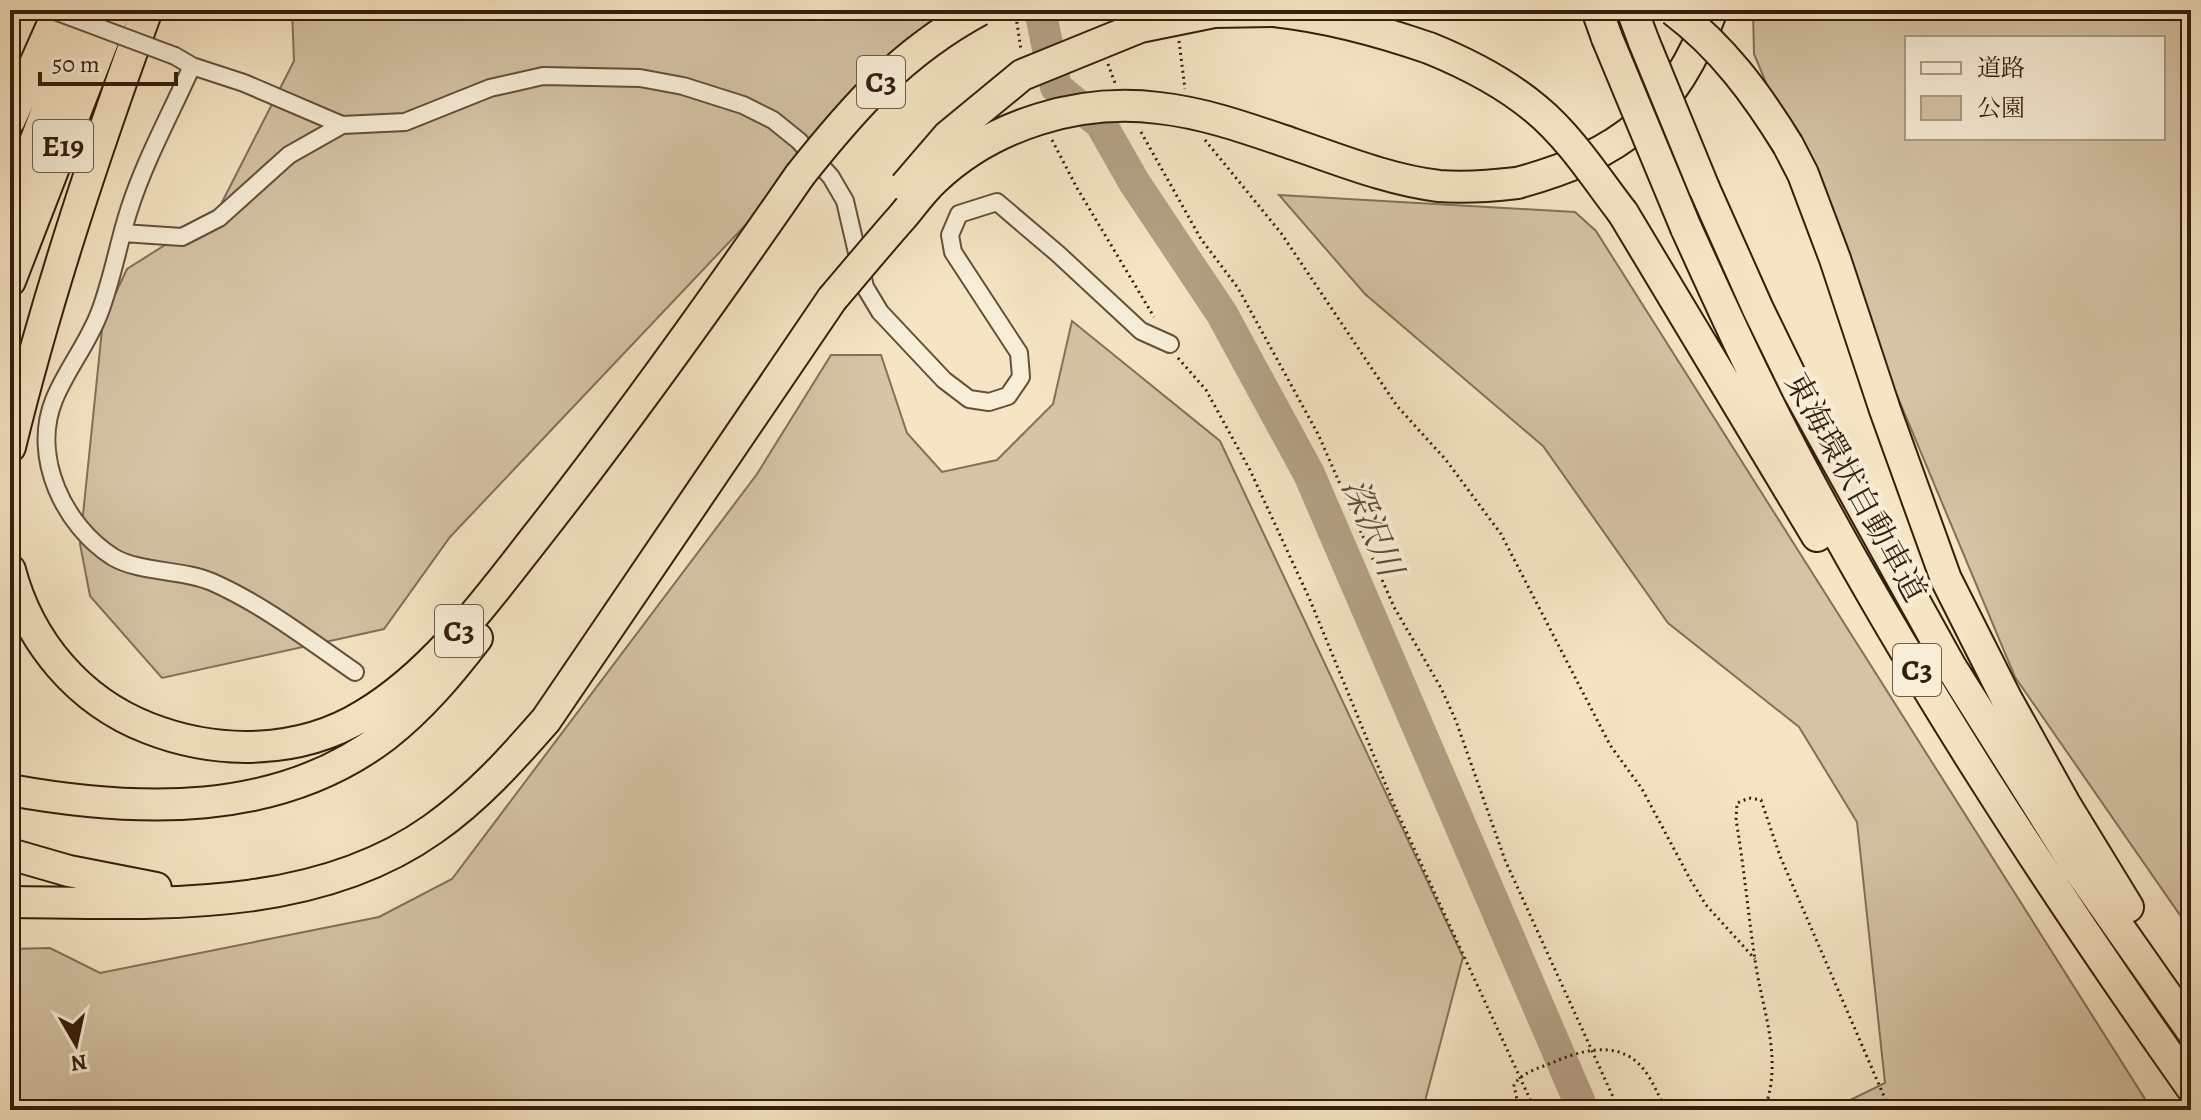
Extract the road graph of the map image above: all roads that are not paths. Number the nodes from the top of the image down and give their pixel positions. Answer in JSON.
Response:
{"nodes":[{"id":1,"x":52,"y":10,"type":"edge"},
{"id":2,"x":59,"y":10,"type":"edge"},
{"id":3,"x":85,"y":10,"type":"edge"},
{"id":4,"x":115,"y":10,"type":"edge"},
{"id":5,"x":147,"y":10,"type":"edge"},
{"id":6,"x":980,"y":10,"type":"edge"},
{"id":7,"x":1632,"y":10,"type":"edge"},
{"id":8,"x":1673,"y":10,"type":"edge"},
{"id":9,"x":1712,"y":10,"type":"edge"},
{"id":10,"x":1274,"y":11,"type":"edge"},
{"id":11,"x":1602,"y":24,"type":"edge"},
{"id":12,"x":192,"y":66,"type":"junction"},
{"id":13,"x":10,"y":120,"type":"edge"},
{"id":14,"x":342,"y":125,"type":"junction"},
{"id":15,"x":10,"y":208,"type":"edge"},
{"id":16,"x":123,"y":233,"type":"junction"},
{"id":17,"x":10,"y":281,"type":"edge"},
{"id":18,"x":832,"y":299,"type":"junction"},
{"id":19,"x":1170,"y":344,"type":"road end"},
{"id":20,"x":678,"y":347,"type":"junction"},
{"id":21,"x":10,"y":447,"type":"edge"},
{"id":22,"x":10,"y":570,"type":"edge"},
{"id":23,"x":355,"y":672,"type":"dead end"},
{"id":24,"x":1981,"y":775,"type":"junction"},
{"id":25,"x":10,"y":790,"type":"edge"},
{"id":26,"x":10,"y":854,"type":"edge"},
{"id":27,"x":309,"y":883,"type":"junction"},
{"id":28,"x":10,"y":902,"type":"edge"},
{"id":29,"x":2191,"y":1006,"type":"edge"},
{"id":30,"x":2191,"y":1030,"type":"edge"},
{"id":31,"x":2191,"y":1087,"type":"edge"}],
"edges":[{"from":1,"to":12,"type":"street","bridge":true},
{"from":2,"to":13,"type":"highway"},
{"from":3,"to":15,"type":"highway","number":"E19"},
{"from":4,"to":17,"type":"highway","number":"E19"},
{"from":5,"to":21,"type":"highway"},
{"from":6,"to":20,"type":"highway","number":"C3","bridge":true},
{"from":7,"to":30,"type":"highway","name":"東海環状自動車道","number":"C3","bridge":true},
{"from":8,"to":29,"type":"highway","number":"C3","bridge":true},
{"from":9,"to":18,"type":"highway","bridge":true},
{"from":10,"to":18,"type":"highway","bridge":true},
{"from":10,"to":24,"type":"highway","bridge":true},
{"from":11,"to":24,"type":"highway","name":"東海環状自動車道","number":"C3","bridge":true},
{"from":12,"to":14,"type":"street"},
{"from":12,"to":16,"type":"street"},
{"from":14,"to":16,"type":"street"},
{"from":14,"to":19,"type":"street"},
{"from":16,"to":23,"type":"street"},
{"from":18,"to":27,"type":"highway"},
{"from":20,"to":22,"type":"highway","number":"C3"},
{"from":20,"to":25,"type":"highway","number":"C3"},
{"from":24,"to":31,"type":"highway","name":"東海環状自動車道","number":"C3"},
{"from":26,"to":27,"type":"highway"},
{"from":27,"to":28,"type":"highway"}]}
